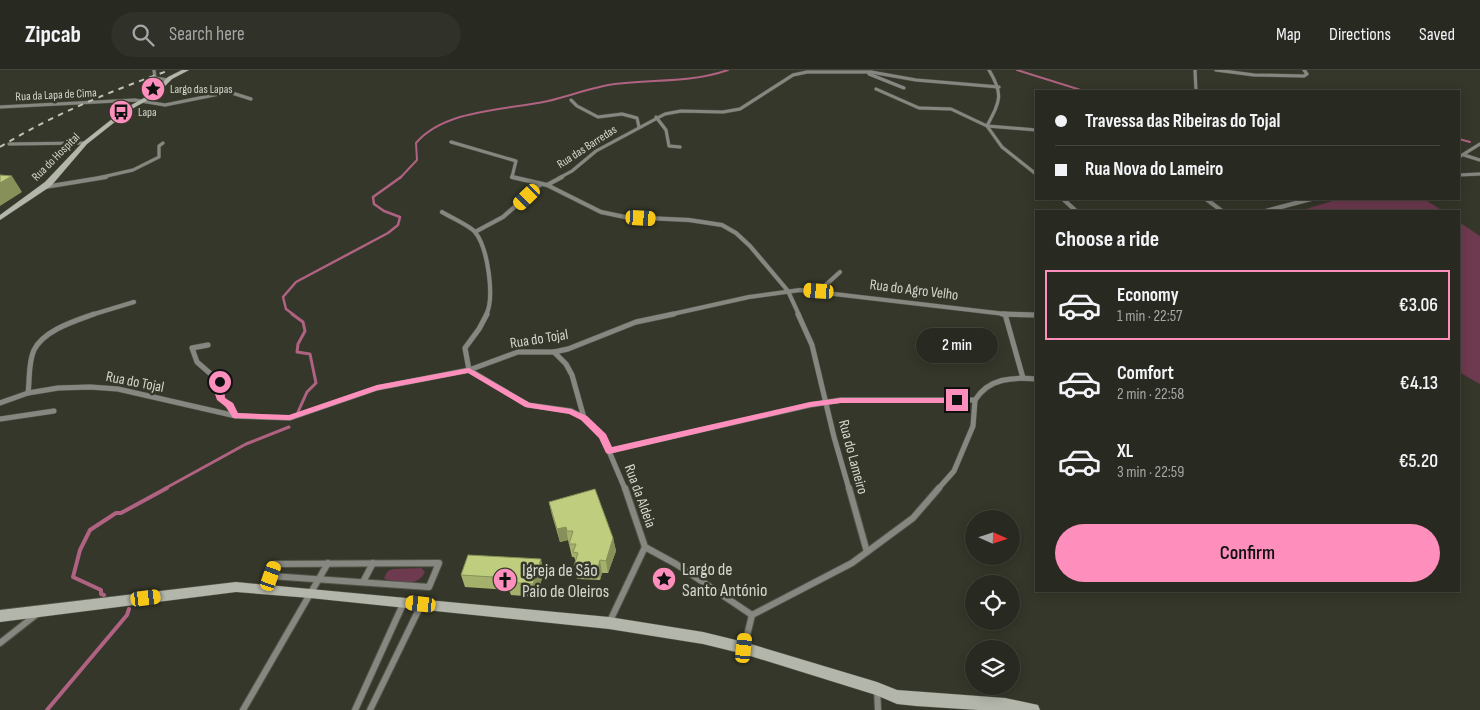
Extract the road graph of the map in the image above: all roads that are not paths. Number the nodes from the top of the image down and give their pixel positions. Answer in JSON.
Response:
{"nodes":[{"id":1,"x":154,"y":70,"type":"edge"},
{"id":2,"x":178,"y":70,"type":"edge"},
{"id":3,"x":186,"y":70,"type":"edge"},
{"id":4,"x":989,"y":70,"type":"edge"},
{"id":5,"x":1195,"y":70,"type":"edge"},
{"id":6,"x":1216,"y":70,"type":"edge"},
{"id":7,"x":1304,"y":70,"type":"edge"},
{"id":8,"x":864,"y":72,"type":"junction"},
{"id":9,"x":160,"y":79,"type":"junction"},
{"id":10,"x":168,"y":80,"type":"junction"},
{"id":11,"x":999,"y":87,"type":"junction"},
{"id":12,"x":904,"y":88,"type":"dead end"},
{"id":13,"x":876,"y":89,"type":"dead end"},
{"id":14,"x":1196,"y":90,"type":"edge"},
{"id":15,"x":251,"y":100,"type":"dead end"},
{"id":16,"x":571,"y":100,"type":"dead end"},
{"id":17,"x":143,"y":101,"type":"junction"},
{"id":18,"x":0,"y":107,"type":"edge"},
{"id":19,"x":656,"y":118,"type":"junction"},
{"id":20,"x":987,"y":126,"type":"junction"},
{"id":21,"x":639,"y":127,"type":"junction"},
{"id":22,"x":1035,"y":130,"type":"edge"},
{"id":23,"x":451,"y":142,"type":"dead end"},
{"id":24,"x":85,"y":143,"type":"junction"},
{"id":25,"x":163,"y":143,"type":"dead end"},
{"id":26,"x":9,"y":144,"type":"dead end"},
{"id":27,"x":1480,"y":144,"type":"edge"},
{"id":28,"x":680,"y":147,"type":"dead end"},
{"id":29,"x":1464,"y":155,"type":"junction"},
{"id":30,"x":1460,"y":157,"type":"edge"},
{"id":31,"x":1480,"y":160,"type":"edge"},
{"id":32,"x":1035,"y":173,"type":"edge"},
{"id":33,"x":1480,"y":174,"type":"edge"},
{"id":34,"x":1460,"y":175,"type":"edge"},
{"id":35,"x":544,"y":185,"type":"junction"},
{"id":36,"x":44,"y":187,"type":"junction"},
{"id":37,"x":1064,"y":200,"type":"edge"},
{"id":38,"x":1207,"y":200,"type":"edge"},
{"id":39,"x":1307,"y":200,"type":"edge"},
{"id":40,"x":1075,"y":210,"type":"edge"},
{"id":41,"x":1221,"y":210,"type":"edge"},
{"id":42,"x":1270,"y":210,"type":"edge"},
{"id":43,"x":442,"y":212,"type":"dead end"},
{"id":44,"x":0,"y":218,"type":"edge"},
{"id":45,"x":475,"y":232,"type":"junction"},
{"id":46,"x":840,"y":272,"type":"dead end"},
{"id":47,"x":788,"y":291,"type":"junction"},
{"id":48,"x":819,"y":291,"type":"junction"},
{"id":49,"x":134,"y":302,"type":"dead end"},
{"id":50,"x":1005,"y":314,"type":"junction"},
{"id":51,"x":1035,"y":315,"type":"edge"},
{"id":52,"x":208,"y":345,"type":"dead end"},
{"id":53,"x":554,"y":352,"type":"junction"},
{"id":54,"x":469,"y":370,"type":"junction"},
{"id":55,"x":1023,"y":378,"type":"junction"},
{"id":56,"x":1035,"y":379,"type":"edge"},
{"id":57,"x":28,"y":393,"type":"junction"},
{"id":58,"x":975,"y":400,"type":"junction"},
{"id":59,"x":0,"y":403,"type":"edge"},
{"id":60,"x":825,"y":403,"type":"junction"},
{"id":61,"x":54,"y":411,"type":"dead end"},
{"id":62,"x":236,"y":416,"type":"junction"},
{"id":63,"x":584,"y":418,"type":"junction"},
{"id":64,"x":0,"y":420,"type":"edge"},
{"id":65,"x":609,"y":451,"type":"junction"},
{"id":66,"x":645,"y":548,"type":"junction"},
{"id":67,"x":867,"y":552,"type":"junction"},
{"id":68,"x":373,"y":563,"type":"junction"},
{"id":69,"x":328,"y":564,"type":"junction"},
{"id":70,"x":320,"y":578,"type":"junction"},
{"id":71,"x":364,"y":582,"type":"junction"},
{"id":72,"x":310,"y":593,"type":"junction"},
{"id":73,"x":404,"y":602,"type":"junction"},
{"id":74,"x":421,"y":604,"type":"junction"},
{"id":75,"x":39,"y":612,"type":"junction"},
{"id":76,"x":752,"y":615,"type":"junction"},
{"id":77,"x":0,"y":616,"type":"edge"},
{"id":78,"x":609,"y":623,"type":"junction"},
{"id":79,"x":0,"y":643,"type":"edge"},
{"id":80,"x":744,"y":648,"type":"junction"},
{"id":81,"x":877,"y":689,"type":"junction"},
{"id":82,"x":243,"y":710,"type":"edge"},
{"id":83,"x":354,"y":710,"type":"edge"},
{"id":84,"x":370,"y":710,"type":"edge"},
{"id":85,"x":878,"y":710,"type":"edge"},
{"id":86,"x":1034,"y":710,"type":"edge"}],
"edges":[{"from":1,"to":9,"type":"street"},
{"from":2,"to":9,"type":"main road"},
{"from":3,"to":10,"type":"main road","name":"Rua do Hospital"},
{"from":4,"to":11,"type":"street"},
{"from":5,"to":14,"type":"street"},
{"from":6,"to":7,"type":"street"},
{"from":8,"to":11,"type":"street"},
{"from":8,"to":12,"type":"street"},
{"from":8,"to":19,"type":"street","name":"Rua das Barredas"},
{"from":9,"to":10,"type":"street"},
{"from":9,"to":17,"type":"main road"},
{"from":10,"to":17,"type":"main road","name":"Rua do Hospital"},
{"from":11,"to":20,"type":"street"},
{"from":13,"to":20,"type":"street"},
{"from":15,"to":17,"type":"street","name":"Rua da Lapa de Cima"},
{"from":16,"to":21,"type":"street","name":"Rua das Barredas"},
{"from":17,"to":18,"type":"street","name":"Rua da Lapa de Cima"},
{"from":17,"to":24,"type":"main road","name":"Rua do Hospital"},
{"from":19,"to":21,"type":"street","name":"Rua das Barredas"},
{"from":19,"to":28,"type":"street"},
{"from":20,"to":22,"type":"street"},
{"from":20,"to":32,"type":"street"},
{"from":21,"to":35,"type":"street","name":"Rua das Barredas"},
{"from":23,"to":35,"type":"street","name":"Rua do Lameiro"},
{"from":24,"to":26,"type":"street"},
{"from":24,"to":36,"type":"main road","name":"Rua do Hospital"},
{"from":25,"to":36,"type":"street"},
{"from":27,"to":29,"type":"street"},
{"from":29,"to":30,"type":"street"},
{"from":29,"to":31,"type":"street"},
{"from":33,"to":34,"type":"street"},
{"from":35,"to":45,"type":"street"},
{"from":35,"to":47,"type":"street","name":"Rua do Lameiro"},
{"from":36,"to":44,"type":"main road","name":"Rua do Hospital"},
{"from":37,"to":40,"type":"street"},
{"from":38,"to":41,"type":"street"},
{"from":39,"to":42,"type":"street"},
{"from":43,"to":45,"type":"street"},
{"from":45,"to":54,"type":"street"},
{"from":46,"to":48,"type":"street"},
{"from":47,"to":48,"type":"street","name":"Rua do Agro Velho"},
{"from":47,"to":53,"type":"street","name":"Rua do Tojal"},
{"from":47,"to":60,"type":"street","name":"Rua do Lameiro"},
{"from":48,"to":50,"type":"street","name":"Rua do Agro Velho"},
{"from":49,"to":57,"type":"street"},
{"from":50,"to":51,"type":"street","name":"Rua do Agro Velho"},
{"from":50,"to":55,"type":"street"},
{"from":52,"to":62,"type":"street"},
{"from":53,"to":54,"type":"street","name":"Rua do Tojal"},
{"from":53,"to":63,"type":"street"},
{"from":54,"to":62,"type":"street","name":"Rua do Tojal"},
{"from":54,"to":63,"type":"street"},
{"from":55,"to":56,"type":"street"},
{"from":55,"to":58,"type":"street"},
{"from":57,"to":59,"type":"street","name":"Rua do Tojal"},
{"from":57,"to":62,"type":"street","name":"Rua do Tojal"},
{"from":58,"to":60,"type":"street"},
{"from":58,"to":67,"type":"street"},
{"from":60,"to":65,"type":"street"},
{"from":60,"to":67,"type":"street","name":"Rua do Lameiro"},
{"from":61,"to":64,"type":"street"},
{"from":63,"to":65,"type":"street","name":"Rua da Aldeia"},
{"from":65,"to":66,"type":"street","name":"Rua da Aldeia"},
{"from":66,"to":76,"type":"street"},
{"from":66,"to":78,"type":"street"},
{"from":67,"to":76,"type":"street"},
{"from":68,"to":69,"type":"street"},
{"from":68,"to":71,"type":"street"},
{"from":68,"to":71,"type":"street"},
{"from":69,"to":70,"type":"street"},
{"from":69,"to":70,"type":"street"},
{"from":70,"to":71,"type":"street"},
{"from":70,"to":72,"type":"street"},
{"from":72,"to":73,"type":"main road"},
{"from":72,"to":75,"type":"main road"},
{"from":72,"to":82,"type":"street"},
{"from":73,"to":74,"type":"main road"},
{"from":73,"to":83,"type":"street"},
{"from":74,"to":78,"type":"main road"},
{"from":74,"to":84,"type":"street"},
{"from":75,"to":77,"type":"main road"},
{"from":75,"to":79,"type":"street"},
{"from":76,"to":80,"type":"street"},
{"from":78,"to":80,"type":"main road"},
{"from":80,"to":81,"type":"main road"},
{"from":81,"to":85,"type":"street"},
{"from":81,"to":86,"type":"main road"}]}
